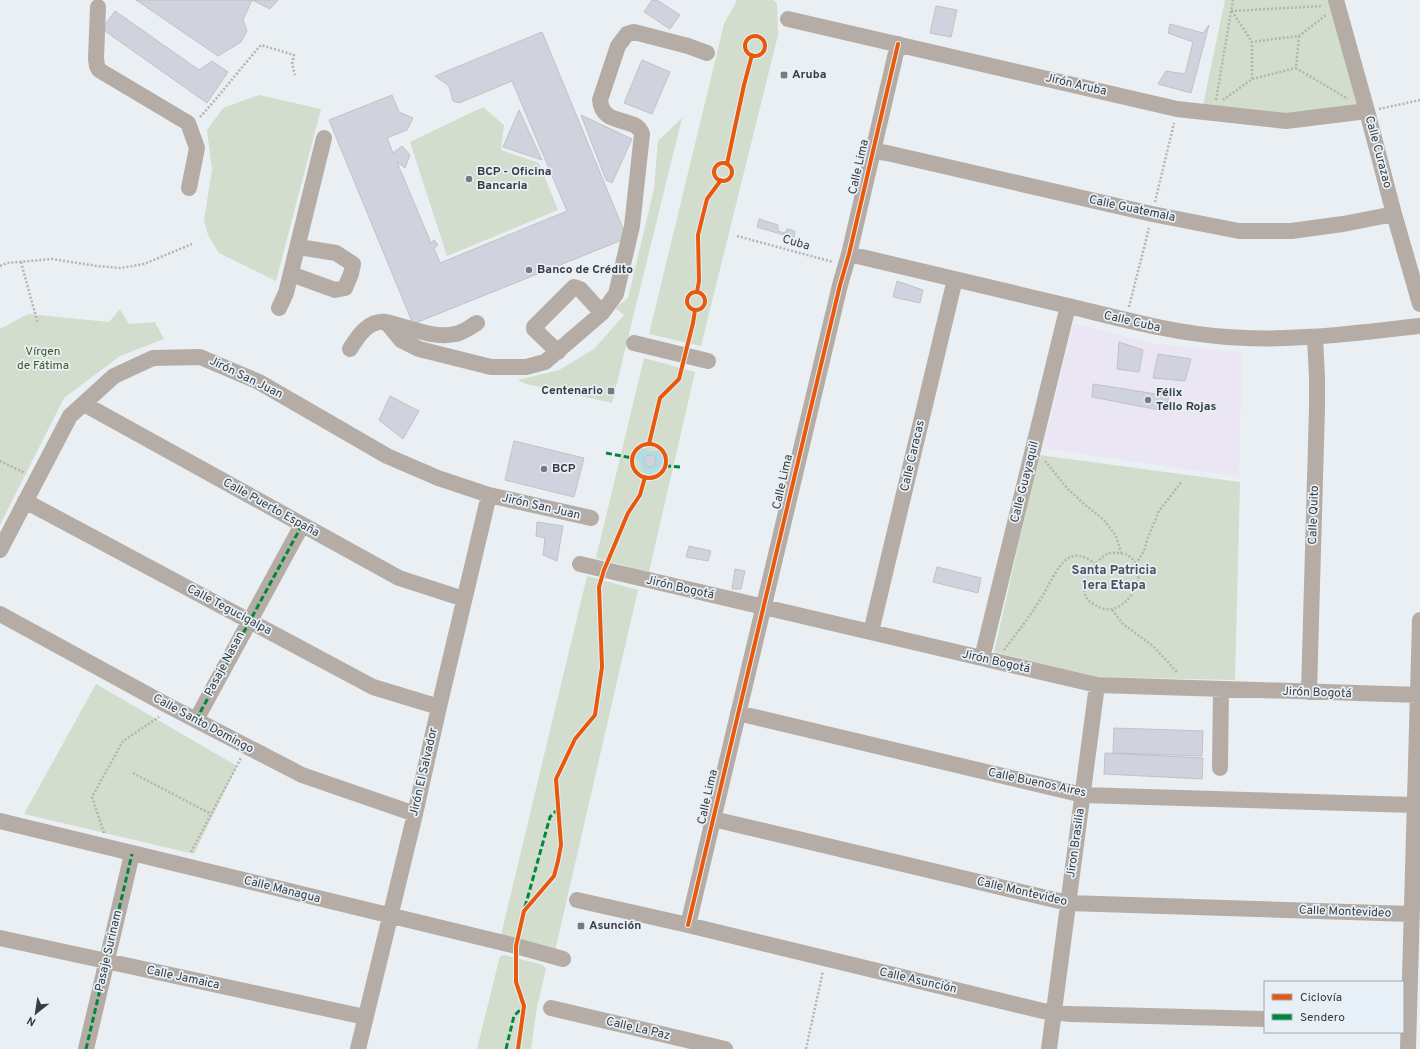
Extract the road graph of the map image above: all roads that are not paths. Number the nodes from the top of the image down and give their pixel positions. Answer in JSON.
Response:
{"nodes":[{"id":1,"x":1337,"y":3,"type":"edge"},
{"id":2,"x":98,"y":7,"type":"dead end"},
{"id":3,"x":788,"y":19,"type":"dead end"},
{"id":4,"x":898,"y":44,"type":"junction"},
{"id":5,"x":707,"y":53,"type":"dead end"},
{"id":6,"x":1367,"y":111,"type":"junction"},
{"id":7,"x":324,"y":138,"type":"dead end"},
{"id":8,"x":872,"y":151,"type":"junction"},
{"id":9,"x":189,"y":188,"type":"dead end"},
{"id":10,"x":1394,"y":214,"type":"junction"},
{"id":11,"x":298,"y":249,"type":"junction"},
{"id":12,"x":849,"y":254,"type":"junction"},
{"id":13,"x":291,"y":274,"type":"junction"},
{"id":14,"x":955,"y":279,"type":"junction"},
{"id":15,"x":1420,"y":304,"type":"edge"},
{"id":16,"x":1068,"y":306,"type":"junction"},
{"id":17,"x":279,"y":308,"type":"dead end"},
{"id":18,"x":602,"y":313,"type":"junction"},
{"id":19,"x":386,"y":322,"type":"junction"},
{"id":20,"x":478,"y":323,"type":"dead end"},
{"id":21,"x":1420,"y":326,"type":"edge"},
{"id":22,"x":1315,"y":337,"type":"junction"},
{"id":23,"x":634,"y":343,"type":"dead end"},
{"id":24,"x":350,"y":349,"type":"dead end"},
{"id":25,"x":558,"y":352,"type":"junction"},
{"id":26,"x":708,"y":361,"type":"dead end"},
{"id":27,"x":84,"y":404,"type":"junction"},
{"id":28,"x":489,"y":495,"type":"junction"},
{"id":29,"x":25,"y":501,"type":"junction"},
{"id":30,"x":591,"y":518,"type":"dead end"},
{"id":31,"x":302,"y":525,"type":"junction"},
{"id":32,"x":0,"y":550,"type":"edge"},
{"id":33,"x":580,"y":564,"type":"dead end"},
{"id":34,"x":464,"y":598,"type":"junction"},
{"id":35,"x":763,"y":607,"type":"junction"},
{"id":36,"x":0,"y":614,"type":"edge"},
{"id":37,"x":249,"y":620,"type":"junction"},
{"id":38,"x":1420,"y":620,"type":"edge"},
{"id":39,"x":871,"y":632,"type":"junction"},
{"id":40,"x":989,"y":660,"type":"junction"},
{"id":41,"x":1097,"y":685,"type":"junction"},
{"id":42,"x":1221,"y":690,"type":"junction"},
{"id":43,"x":1309,"y":692,"type":"junction"},
{"id":44,"x":1419,"y":695,"type":"edge"},
{"id":45,"x":439,"y":707,"type":"junction"},
{"id":46,"x":738,"y":713,"type":"junction"},
{"id":47,"x":196,"y":720,"type":"junction"},
{"id":48,"x":1220,"y":768,"type":"dead end"},
{"id":49,"x":1083,"y":795,"type":"junction"},
{"id":50,"x":1414,"y":805,"type":"junction"},
{"id":51,"x":415,"y":814,"type":"junction"},
{"id":52,"x":713,"y":819,"type":"junction"},
{"id":53,"x":0,"y":821,"type":"edge"},
{"id":54,"x":132,"y":854,"type":"junction"},
{"id":55,"x":577,"y":900,"type":"dead end"},
{"id":56,"x":1068,"y":904,"type":"junction"},
{"id":57,"x":1411,"y":914,"type":"junction"},
{"id":58,"x":390,"y":916,"type":"junction"},
{"id":59,"x":688,"y":925,"type":"junction"},
{"id":60,"x":0,"y":938,"type":"edge"},
{"id":61,"x":563,"y":959,"type":"dead end"},
{"id":62,"x":106,"y":961,"type":"junction"},
{"id":63,"x":551,"y":1008,"type":"dead end"},
{"id":64,"x":1054,"y":1013,"type":"junction"},
{"id":65,"x":366,"y":1017,"type":"junction"},
{"id":66,"x":1264,"y":1020,"type":"edge"},
{"id":67,"x":1411,"y":1024,"type":"edge"},
{"id":68,"x":698,"y":1046,"type":"edge"},
{"id":69,"x":86,"y":1049,"type":"edge"},
{"id":70,"x":358,"y":1049,"type":"edge"},
{"id":71,"x":725,"y":1049,"type":"edge"},
{"id":72,"x":1049,"y":1049,"type":"edge"},
{"id":73,"x":1408,"y":1049,"type":"edge"}],
"edges":[{"from":1,"to":6,"type":"street","name":"Calle Curazao"},
{"from":2,"to":9,"type":"street"},
{"from":3,"to":4,"type":"street","name":"Jirón Aruba"},
{"from":4,"to":6,"type":"street","name":"Jirón Aruba"},
{"from":4,"to":8,"type":"street","name":"Calle Lima"},
{"from":5,"to":18,"type":"street"},
{"from":6,"to":10,"type":"street","name":"Calle Curazao"},
{"from":7,"to":11,"type":"street"},
{"from":8,"to":10,"type":"street","name":"Calle Guatemala"},
{"from":8,"to":12,"type":"street","name":"Calle Lima"},
{"from":10,"to":15,"type":"street","name":"Calle Curazao"},
{"from":11,"to":13,"type":"street"},
{"from":11,"to":13,"type":"street"},
{"from":12,"to":14,"type":"street","name":"Calle Cuba"},
{"from":12,"to":35,"type":"street","name":"Calle Lima"},
{"from":13,"to":17,"type":"street"},
{"from":14,"to":16,"type":"street","name":"Calle Cuba"},
{"from":14,"to":39,"type":"street","name":"Calle Caracas"},
{"from":16,"to":22,"type":"street","name":"Calle Cuba"},
{"from":16,"to":40,"type":"street","name":"Calle Guayaquil"},
{"from":18,"to":25,"type":"street"},
{"from":18,"to":25,"type":"street"},
{"from":19,"to":20,"type":"street"},
{"from":19,"to":24,"type":"street"},
{"from":19,"to":25,"type":"street"},
{"from":21,"to":22,"type":"street","name":"Calle Cuba"},
{"from":22,"to":43,"type":"street","name":"Calle Quito"},
{"from":23,"to":26,"type":"street"},
{"from":27,"to":28,"type":"street","name":"Jirón San Juan"},
{"from":27,"to":29,"type":"street","name":"Jirón San Juan"},
{"from":27,"to":31,"type":"street","name":"Calle Puerto España"},
{"from":28,"to":30,"type":"street","name":"Jirón San Juan"},
{"from":28,"to":34,"type":"street","name":"Jirón El Salvador"},
{"from":29,"to":32,"type":"street","name":"Jirón San Juan"},
{"from":29,"to":37,"type":"street","name":"Calle Tegucigalpa"},
{"from":31,"to":34,"type":"street","name":"Calle Puerto España"},
{"from":31,"to":37,"type":"street","name":"Pasaje Nasan"},
{"from":33,"to":35,"type":"street","name":"Jirón Bogotá"},
{"from":34,"to":45,"type":"street","name":"Jirón El Salvador"},
{"from":35,"to":39,"type":"street","name":"Jirón Bogotá"},
{"from":35,"to":46,"type":"street","name":"Calle Lima"},
{"from":36,"to":47,"type":"street","name":"Calle Santo Domingo"},
{"from":37,"to":45,"type":"street","name":"Calle Tegucigalpa"},
{"from":37,"to":47,"type":"street","name":"Pasaje Nasan"},
{"from":38,"to":44,"type":"street"},
{"from":39,"to":40,"type":"street","name":"Jirón Bogotá"},
{"from":40,"to":41,"type":"street","name":"Jirón Bogotá"},
{"from":41,"to":42,"type":"street","name":"Jirón Bogotá"},
{"from":41,"to":49,"type":"street","name":"Jiron Brasilia"},
{"from":42,"to":43,"type":"street","name":"Jirón Bogotá"},
{"from":42,"to":48,"type":"street"},
{"from":43,"to":44,"type":"street","name":"Jirón Bogotá"},
{"from":44,"to":50,"type":"street"},
{"from":45,"to":51,"type":"street","name":"Jirón El Salvador"},
{"from":46,"to":49,"type":"street","name":"Calle Buenos Aires"},
{"from":46,"to":52,"type":"street","name":"Calle Lima"},
{"from":47,"to":51,"type":"street","name":"Calle Santo Domingo"},
{"from":49,"to":50,"type":"street","name":"Calle Buenos Aires"},
{"from":49,"to":56,"type":"street","name":"Jiron Brasilia"},
{"from":50,"to":57,"type":"street"},
{"from":51,"to":58,"type":"street","name":"Jirón El Salvador"},
{"from":52,"to":56,"type":"street","name":"Calle Montevideo"},
{"from":52,"to":59,"type":"street","name":"Calle Lima"},
{"from":53,"to":54,"type":"street","name":"Calle Managua"},
{"from":54,"to":58,"type":"street","name":"Calle Managua"},
{"from":54,"to":62,"type":"street","name":"Pasaje Surinam"},
{"from":55,"to":59,"type":"street","name":"Calle Asunción"},
{"from":56,"to":57,"type":"street","name":"Calle Montevideo"},
{"from":56,"to":64,"type":"street","name":"Jiron Brasilia"},
{"from":57,"to":67,"type":"street"},
{"from":58,"to":61,"type":"street","name":"Calle Managua"},
{"from":58,"to":65,"type":"street","name":"Jirón El Salvador"},
{"from":59,"to":64,"type":"street","name":"Calle Asunción"},
{"from":60,"to":62,"type":"street","name":"Calle Jamaica"},
{"from":62,"to":65,"type":"street","name":"Calle Jamaica"},
{"from":62,"to":69,"type":"street","name":"Pasaje Surinam"},
{"from":63,"to":68,"type":"street","name":"Calle La Paz"},
{"from":64,"to":66,"type":"street","name":"Calle Asunción"},
{"from":64,"to":72,"type":"street","name":"Jiron Brasilia"},
{"from":65,"to":70,"type":"street","name":"Jirón El Salvador"},
{"from":67,"to":73,"type":"street"},
{"from":68,"to":71,"type":"street","name":"Calle La Paz"}]}
